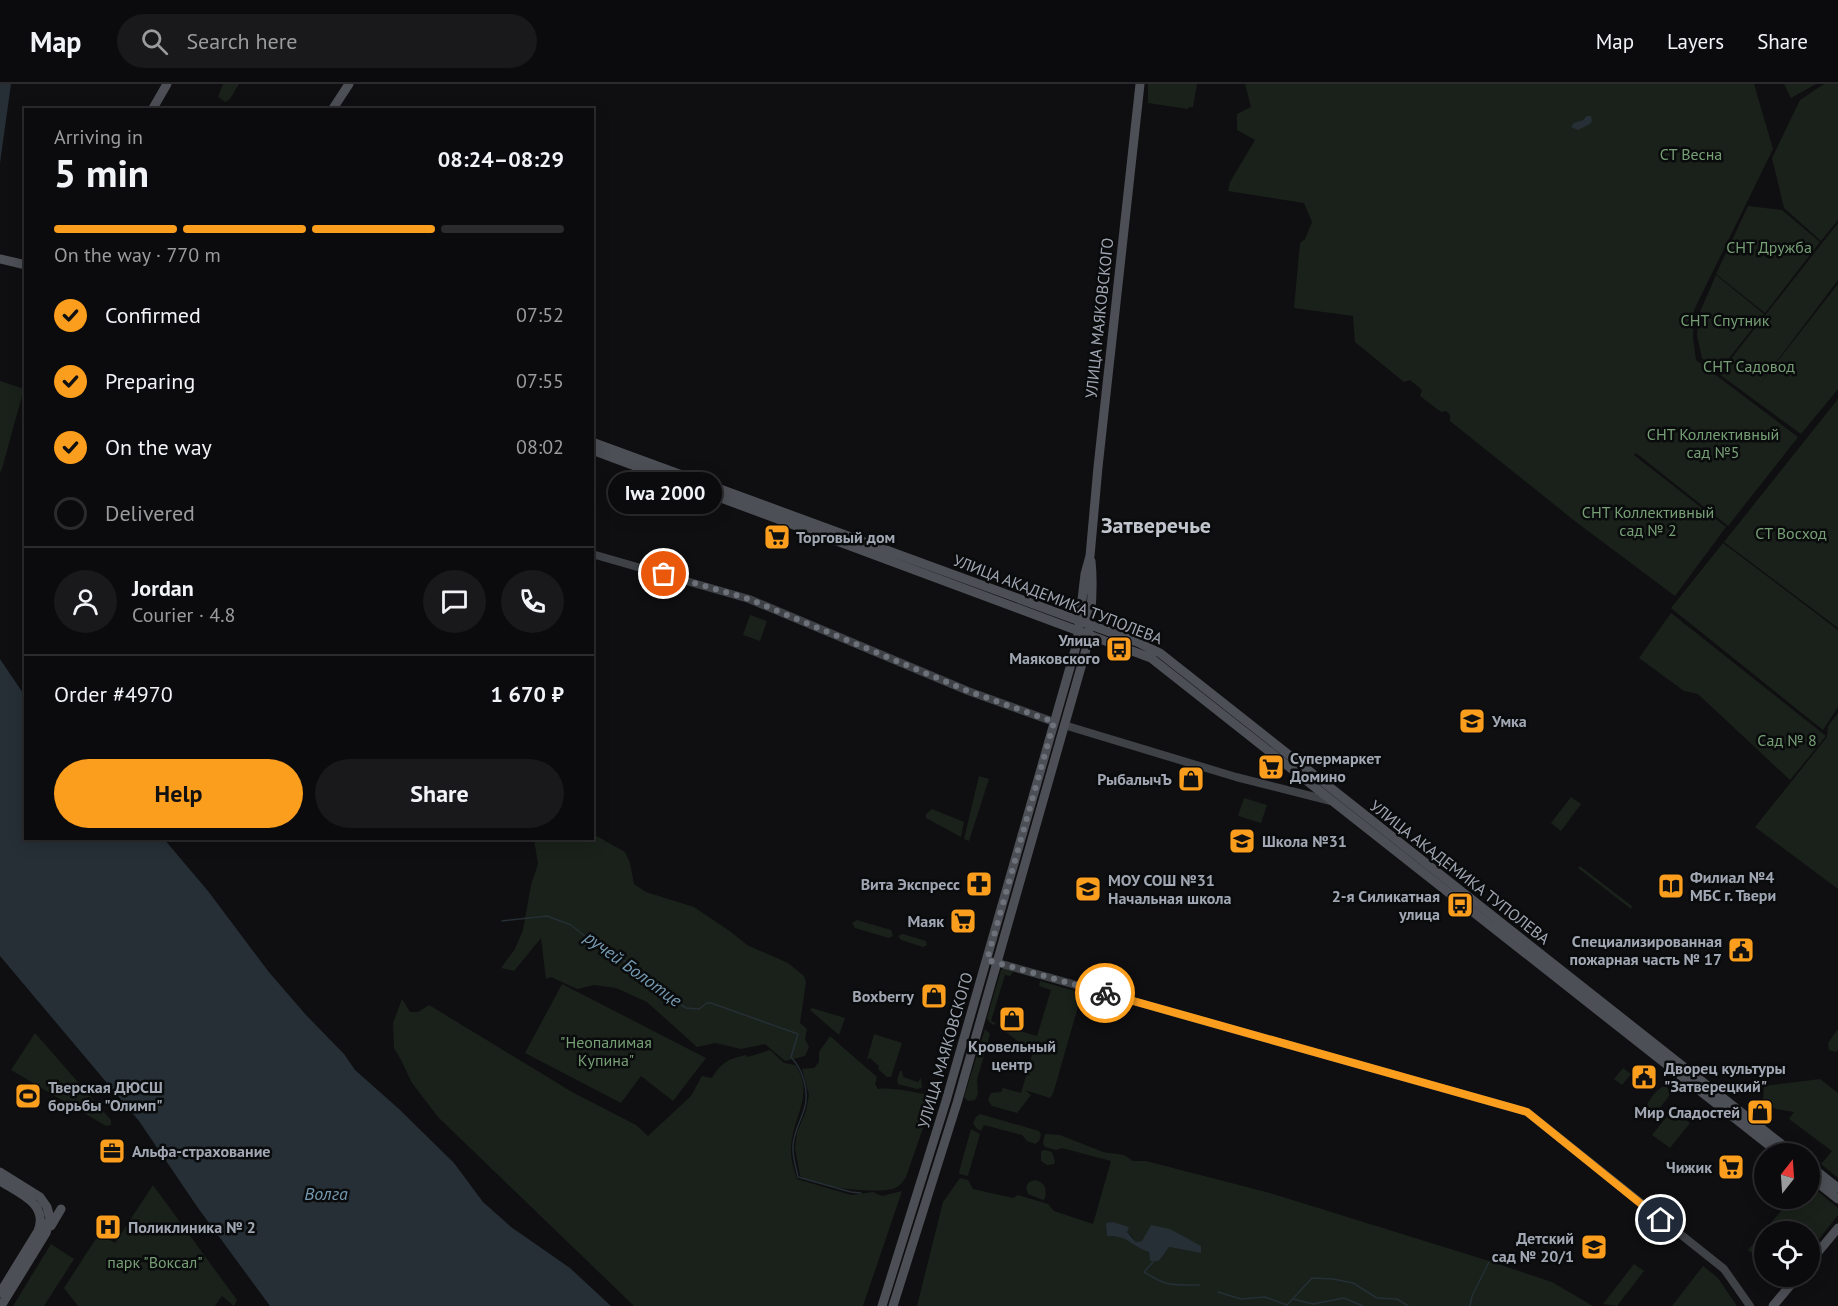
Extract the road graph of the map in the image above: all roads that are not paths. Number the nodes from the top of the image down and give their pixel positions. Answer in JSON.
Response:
{"nodes":[{"id":1,"x":167,"y":84,"type":"edge"},
{"id":2,"x":349,"y":84,"type":"edge"},
{"id":3,"x":1140,"y":84,"type":"edge"},
{"id":4,"x":153,"y":108,"type":"edge"},
{"id":5,"x":334,"y":108,"type":"edge"},
{"id":6,"x":0,"y":254,"type":"edge"},
{"id":7,"x":0,"y":259,"type":"edge"},
{"id":8,"x":24,"y":260,"type":"edge"},
{"id":9,"x":24,"y":265,"type":"edge"},
{"id":10,"x":594,"y":445,"type":"edge"},
{"id":11,"x":594,"y":445,"type":"edge"},
{"id":12,"x":761,"y":508,"type":"junction"},
{"id":13,"x":594,"y":555,"type":"edge"},
{"id":14,"x":1090,"y":556,"type":"junction"},
{"id":15,"x":928,"y":570,"type":"junction"},
{"id":16,"x":1079,"y":626,"type":"junction"},
{"id":17,"x":1089,"y":630,"type":"junction"},
{"id":18,"x":1059,"y":724,"type":"junction"},
{"id":19,"x":1340,"y":801,"type":"junction"},
{"id":20,"x":987,"y":960,"type":"junction"},
{"id":21,"x":997,"y":963,"type":"junction"},
{"id":22,"x":1606,"y":1011,"type":"junction"},
{"id":23,"x":1767,"y":1143,"type":"edge"},
{"id":24,"x":1780,"y":1143,"type":"edge"},
{"id":25,"x":0,"y":1172,"type":"edge"},
{"id":26,"x":1820,"y":1174,"type":"edge"},
{"id":27,"x":0,"y":1181,"type":"edge"},
{"id":28,"x":1820,"y":1185,"type":"edge"},
{"id":29,"x":1838,"y":1188,"type":"edge"},
{"id":30,"x":35,"y":1198,"type":"junction"},
{"id":31,"x":1838,"y":1199,"type":"edge"},
{"id":32,"x":61,"y":1209,"type":"dead end"},
{"id":33,"x":1838,"y":1228,"type":"edge"},
{"id":34,"x":46,"y":1233,"type":"junction"},
{"id":35,"x":1820,"y":1250,"type":"edge"},
{"id":36,"x":1789,"y":1287,"type":"edge"},
{"id":37,"x":0,"y":1293,"type":"edge"},
{"id":38,"x":1,"y":1306,"type":"edge"},
{"id":39,"x":882,"y":1306,"type":"edge"},
{"id":40,"x":893,"y":1306,"type":"edge"},
{"id":41,"x":1750,"y":1306,"type":"edge"},
{"id":42,"x":1773,"y":1306,"type":"edge"}],
"edges":[{"from":1,"to":4,"type":"main road"},
{"from":2,"to":5,"type":"main road"},
{"from":3,"to":14,"type":"main road","name":"УЛИЦА МАЯКОВСКОГО"},
{"from":6,"to":8,"type":"main road"},
{"from":7,"to":9,"type":"main road"},
{"from":10,"to":12,"type":"main road","name":"УЛИЦА АКАДЕМИКА ТУПОЛЕВА"},
{"from":11,"to":12,"type":"main road","name":"УЛИЦА АКАДЕМИКА ТУПОЛЕВА"},
{"from":12,"to":15,"type":"main road","name":"УЛИЦА АКАДЕМИКА ТУПОЛЕВА"},
{"from":12,"to":15,"type":"main road","name":"УЛИЦА АКАДЕМИКА ТУПОЛЕВА"},
{"from":13,"to":18,"type":"street"},
{"from":14,"to":16,"type":"main road","name":"УЛИЦА МАЯКОВСКОГО"},
{"from":14,"to":17,"type":"main road","name":"УЛИЦА МАЯКОВСКОГО"},
{"from":15,"to":16,"type":"main road","name":"УЛИЦА АКАДЕМИКА ТУПОЛЕВА"},
{"from":15,"to":16,"type":"main road","name":"УЛИЦА АКАДЕМИКА ТУПОЛЕВА"},
{"from":16,"to":17,"type":"main road","name":"УЛИЦА АКАДЕМИКА ТУПОЛЕВА"},
{"from":16,"to":18,"type":"main road","name":"УЛИЦА МАЯКОВСКОГО"},
{"from":17,"to":18,"type":"main road","name":"УЛИЦА МАЯКОВСКОГО"},
{"from":17,"to":19,"type":"main road","name":"УЛИЦА АКАДЕМИКА ТУПОЛЕВА"},
{"from":18,"to":19,"type":"street"},
{"from":18,"to":20,"type":"main road","name":"УЛИЦА МАЯКОВСКОГО"},
{"from":18,"to":21,"type":"main road","name":"УЛИЦА МАЯКОВСКОГО"},
{"from":19,"to":22,"type":"main road","name":"УЛИЦА АКАДЕМИКА ТУПОЛЕВА"},
{"from":20,"to":21,"type":"street"},
{"from":20,"to":39,"type":"main road","name":"УЛИЦА МАЯКОВСКОГО"},
{"from":21,"to":40,"type":"main road","name":"УЛИЦА МАЯКОВСКОГО"},
{"from":21,"to":41,"type":"street"},
{"from":22,"to":23,"type":"main road","name":"УЛИЦА АКАДЕМИКА ТУПОЛЕВА"},
{"from":22,"to":24,"type":"main road","name":"УЛИЦА АКАДЕМИКА ТУПОЛЕВА"},
{"from":25,"to":30,"type":"main road"},
{"from":26,"to":29,"type":"main road"},
{"from":27,"to":30,"type":"main road"},
{"from":28,"to":31,"type":"main road"},
{"from":30,"to":34,"type":"main road"},
{"from":30,"to":37,"type":"main road"},
{"from":32,"to":34,"type":"main road"},
{"from":33,"to":35,"type":"main road"},
{"from":34,"to":38,"type":"main road"},
{"from":36,"to":42,"type":"main road"}]}
